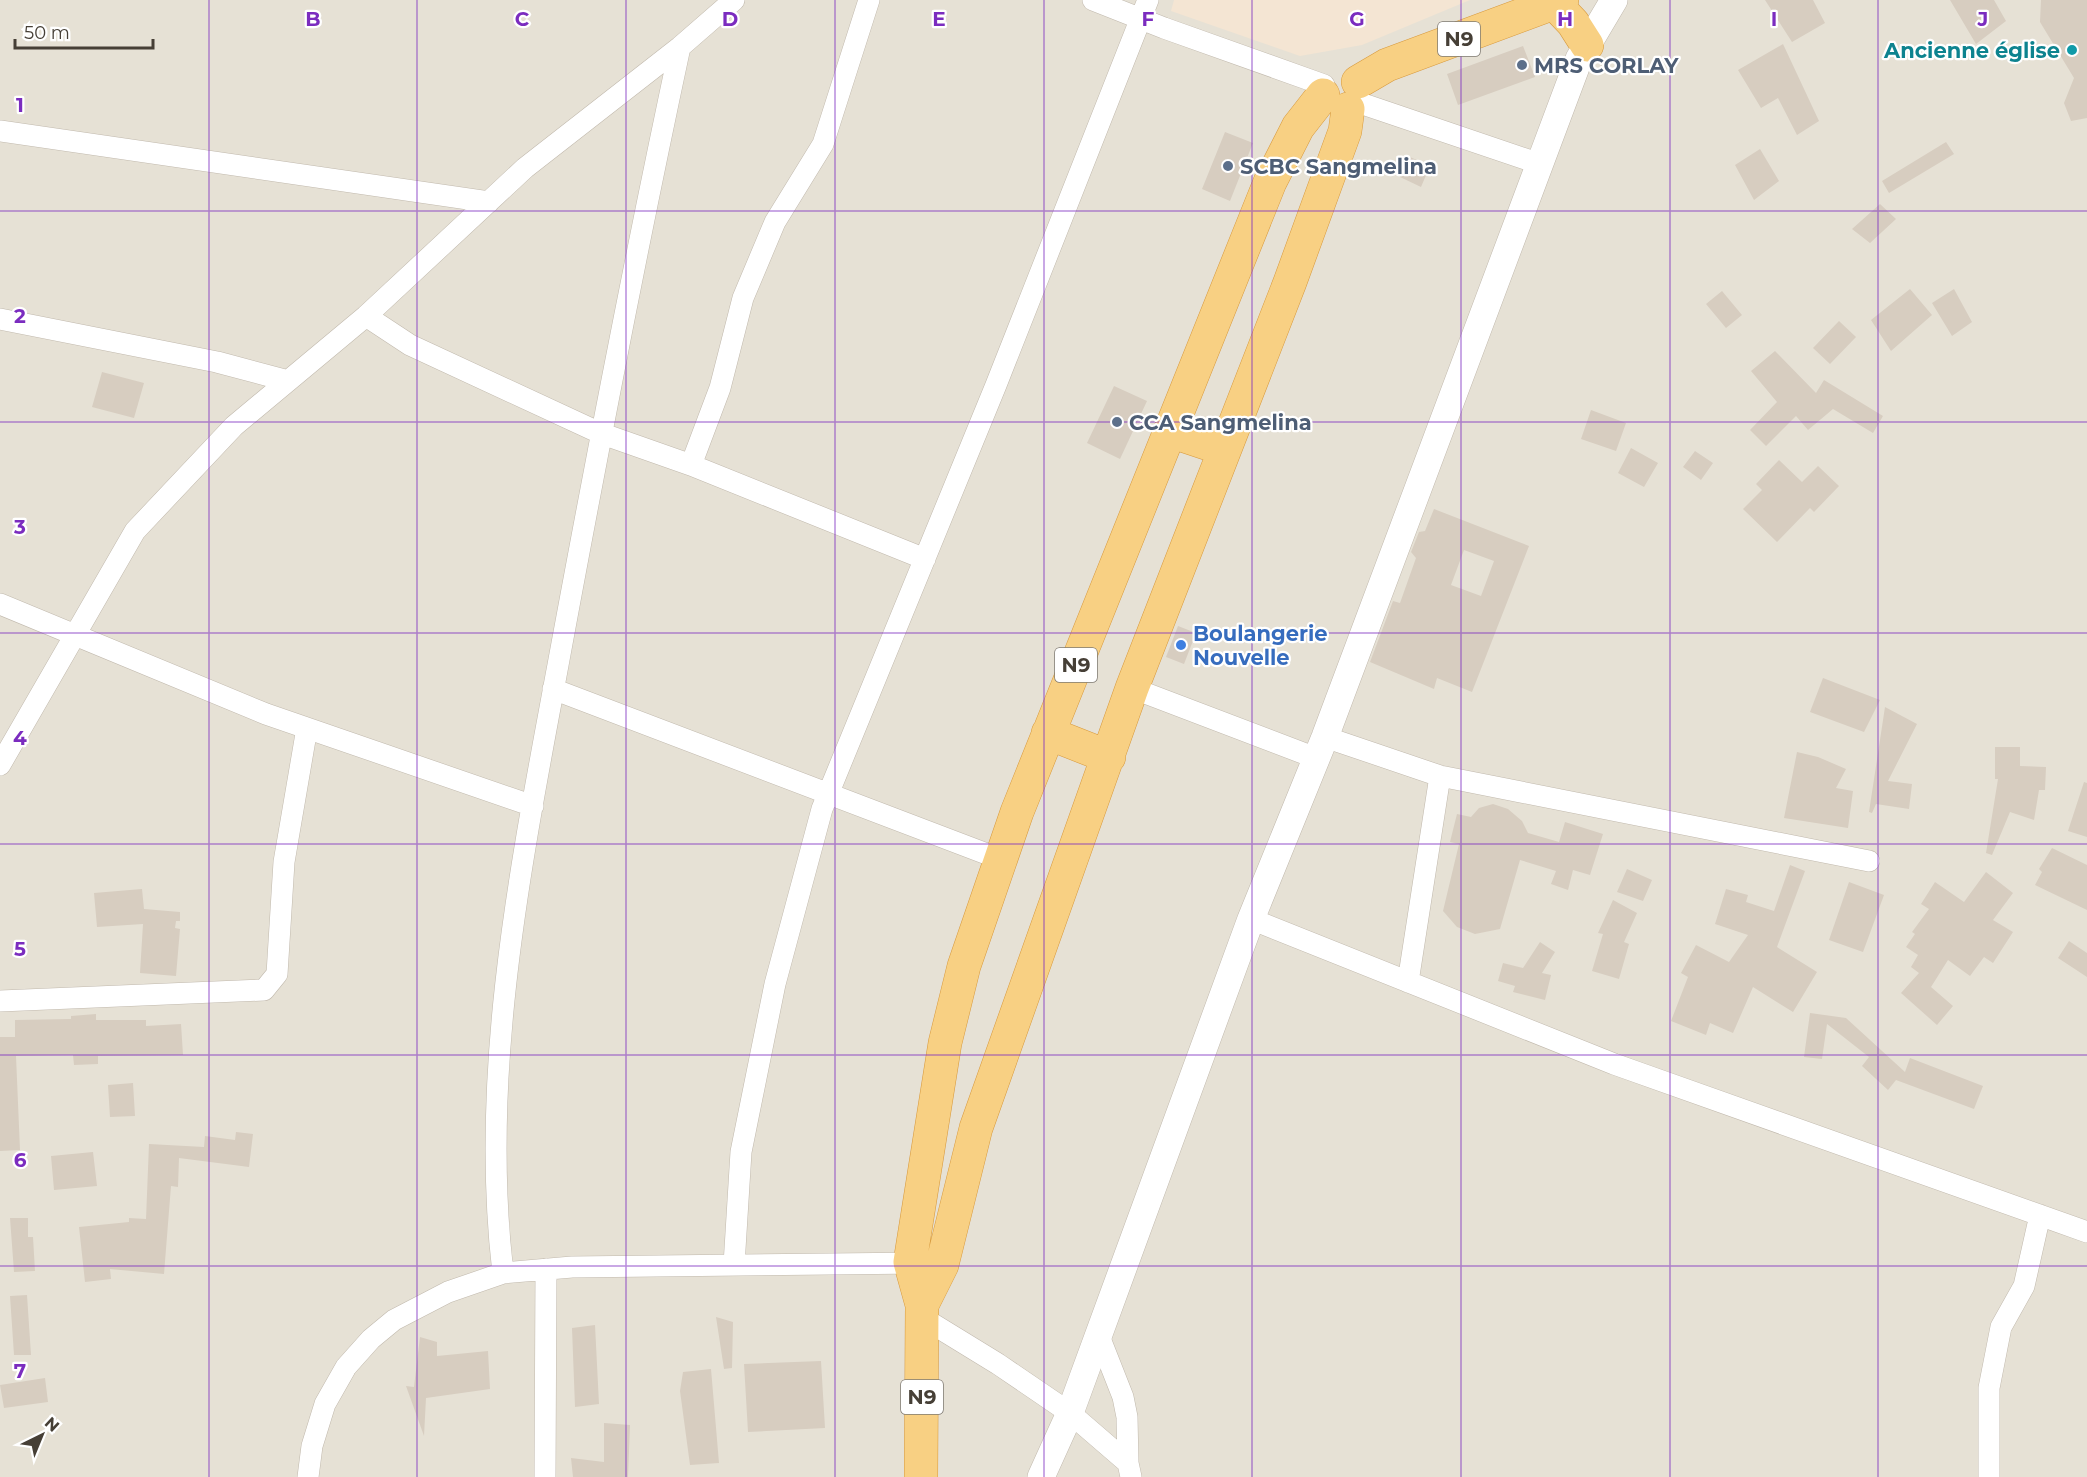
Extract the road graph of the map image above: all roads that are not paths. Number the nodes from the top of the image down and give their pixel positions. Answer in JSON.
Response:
{"nodes":[{"id":1,"x":734,"y":0,"type":"edge"},
{"id":2,"x":869,"y":0,"type":"edge"},
{"id":3,"x":1093,"y":0,"type":"edge"},
{"id":4,"x":1614,"y":0,"type":"edge"},
{"id":5,"x":1558,"y":2,"type":"edge"},
{"id":6,"x":1145,"y":10,"type":"edge"},
{"id":7,"x":1587,"y":45,"type":"junction"},
{"id":8,"x":680,"y":46,"type":"junction"},
{"id":9,"x":1342,"y":94,"type":"junction"},
{"id":10,"x":0,"y":131,"type":"edge"},
{"id":11,"x":1540,"y":164,"type":"junction"},
{"id":12,"x":489,"y":202,"type":"junction"},
{"id":13,"x":366,"y":316,"type":"junction"},
{"id":14,"x":0,"y":319,"type":"edge"},
{"id":15,"x":288,"y":381,"type":"junction"},
{"id":16,"x":1170,"y":431,"type":"junction"},
{"id":17,"x":600,"y":433,"type":"junction"},
{"id":18,"x":1224,"y":449,"type":"junction"},
{"id":19,"x":691,"y":465,"type":"junction"},
{"id":20,"x":925,"y":559,"type":"junction"},
{"id":21,"x":0,"y":604,"type":"edge"},
{"id":22,"x":73,"y":634,"type":"junction"},
{"id":23,"x":1132,"y":688,"type":"junction"},
{"id":24,"x":553,"y":689,"type":"junction"},
{"id":25,"x":307,"y":728,"type":"junction"},
{"id":26,"x":1048,"y":733,"type":"junction"},
{"id":27,"x":1320,"y":747,"type":"junction"},
{"id":28,"x":1109,"y":757,"type":"junction"},
{"id":29,"x":0,"y":765,"type":"edge"},
{"id":30,"x":1440,"y":776,"type":"junction"},
{"id":31,"x":828,"y":794,"type":"junction"},
{"id":32,"x":533,"y":806,"type":"junction"},
{"id":33,"x":1000,"y":860,"type":"junction"},
{"id":34,"x":1869,"y":861,"type":"dead end"},
{"id":35,"x":1251,"y":919,"type":"junction"},
{"id":36,"x":1408,"y":982,"type":"junction"},
{"id":37,"x":0,"y":1001,"type":"edge"},
{"id":38,"x":2040,"y":1215,"type":"junction"},
{"id":39,"x":2087,"y":1232,"type":"edge"},
{"id":40,"x":910,"y":1262,"type":"junction"},
{"id":41,"x":734,"y":1264,"type":"junction"},
{"id":42,"x":942,"y":1265,"type":"junction"},
{"id":43,"x":546,"y":1269,"type":"junction"},
{"id":44,"x":503,"y":1273,"type":"junction"},
{"id":45,"x":922,"y":1311,"type":"junction"},
{"id":46,"x":1099,"y":1336,"type":"junction"},
{"id":47,"x":1070,"y":1413,"type":"junction"},
{"id":48,"x":1129,"y":1470,"type":"edge"},
{"id":49,"x":308,"y":1477,"type":"edge"},
{"id":50,"x":545,"y":1477,"type":"edge"},
{"id":51,"x":921,"y":1477,"type":"edge"},
{"id":52,"x":1041,"y":1477,"type":"edge"},
{"id":53,"x":1989,"y":1477,"type":"edge"}],
"edges":[{"from":1,"to":8,"type":"street"},
{"from":2,"to":19,"type":"street"},
{"from":3,"to":6,"type":"street"},
{"from":4,"to":7,"type":"street"},
{"from":5,"to":7,"type":"highway"},
{"from":5,"to":9,"type":"highway","number":"N9"},
{"from":6,"to":9,"type":"street"},
{"from":6,"to":20,"type":"street"},
{"from":7,"to":11,"type":"street"},
{"from":8,"to":12,"type":"street"},
{"from":8,"to":17,"type":"street"},
{"from":9,"to":11,"type":"street"},
{"from":9,"to":16,"type":"highway","number":"N9"},
{"from":9,"to":18,"type":"highway","number":"N9"},
{"from":10,"to":12,"type":"street"},
{"from":11,"to":27,"type":"street"},
{"from":12,"to":13,"type":"street"},
{"from":13,"to":15,"type":"street"},
{"from":13,"to":17,"type":"street"},
{"from":14,"to":15,"type":"street"},
{"from":15,"to":22,"type":"street"},
{"from":16,"to":18,"type":"highway"},
{"from":16,"to":26,"type":"highway","number":"N9"},
{"from":17,"to":19,"type":"street"},
{"from":17,"to":24,"type":"street"},
{"from":18,"to":23,"type":"highway","number":"N9"},
{"from":19,"to":20,"type":"street"},
{"from":20,"to":31,"type":"street"},
{"from":21,"to":22,"type":"street"},
{"from":22,"to":25,"type":"street"},
{"from":22,"to":29,"type":"street"},
{"from":23,"to":27,"type":"street"},
{"from":23,"to":28,"type":"highway","number":"N9"},
{"from":24,"to":31,"type":"street"},
{"from":24,"to":32,"type":"street"},
{"from":25,"to":32,"type":"street"},
{"from":25,"to":37,"type":"street"},
{"from":26,"to":28,"type":"highway"},
{"from":26,"to":33,"type":"highway","number":"N9"},
{"from":27,"to":30,"type":"street"},
{"from":27,"to":35,"type":"street"},
{"from":28,"to":42,"type":"highway","number":"N9"},
{"from":30,"to":34,"type":"street"},
{"from":30,"to":36,"type":"street"},
{"from":31,"to":33,"type":"street"},
{"from":31,"to":41,"type":"street"},
{"from":32,"to":44,"type":"street"},
{"from":33,"to":40,"type":"highway","number":"N9"},
{"from":35,"to":36,"type":"street"},
{"from":35,"to":46,"type":"street"},
{"from":36,"to":38,"type":"street"},
{"from":38,"to":39,"type":"street"},
{"from":38,"to":53,"type":"street"},
{"from":40,"to":41,"type":"street"},
{"from":40,"to":42,"type":"street"},
{"from":40,"to":45,"type":"highway","number":"N9"},
{"from":41,"to":43,"type":"street"},
{"from":42,"to":45,"type":"highway","number":"N9"},
{"from":43,"to":44,"type":"street"},
{"from":43,"to":50,"type":"street"},
{"from":44,"to":49,"type":"street"},
{"from":45,"to":47,"type":"street"},
{"from":45,"to":51,"type":"highway","number":"N9"},
{"from":46,"to":47,"type":"street"},
{"from":46,"to":48,"type":"street"},
{"from":47,"to":48,"type":"street"},
{"from":47,"to":52,"type":"street"}]}
